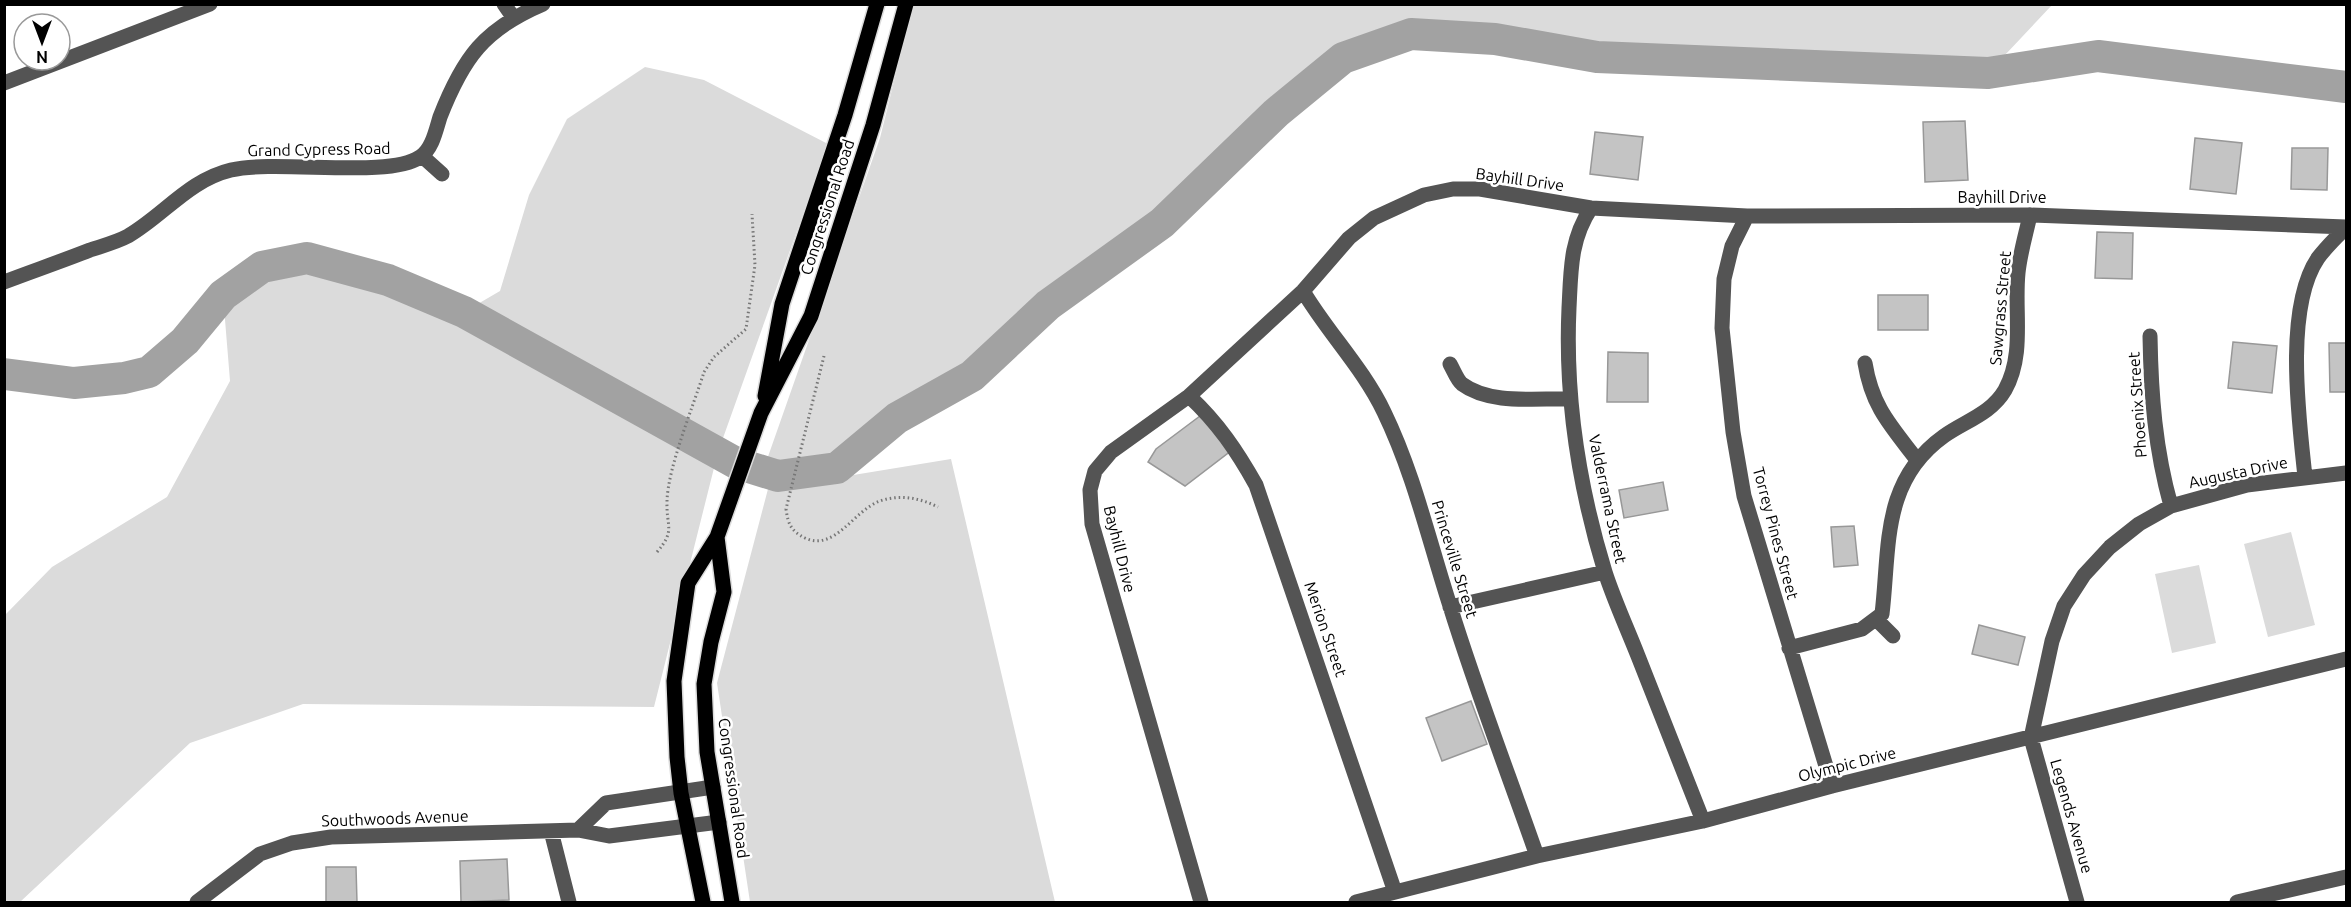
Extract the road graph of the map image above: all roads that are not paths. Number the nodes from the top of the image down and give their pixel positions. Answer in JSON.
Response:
{"nodes":[{"id":1,"x":210,"y":4,"type":"edge"},
{"id":2,"x":543,"y":4,"type":"edge"},
{"id":3,"x":877,"y":4,"type":"edge"},
{"id":4,"x":906,"y":4,"type":"edge"},
{"id":5,"x":509,"y":11,"type":"edge"},
{"id":6,"x":4,"y":83,"type":"edge"},
{"id":7,"x":422,"y":156,"type":"junction"},
{"id":8,"x":442,"y":174,"type":"dead end"},
{"id":9,"x":1591,"y":208,"type":"junction"},
{"id":10,"x":2030,"y":215,"type":"junction"},
{"id":11,"x":1747,"y":216,"type":"junction"},
{"id":12,"x":2346,"y":227,"type":"edge"},
{"id":13,"x":4,"y":282,"type":"edge"},
{"id":14,"x":1304,"y":291,"type":"junction"},
{"id":15,"x":2150,"y":336,"type":"dead end"},
{"id":16,"x":1865,"y":363,"type":"dead end"},
{"id":17,"x":1450,"y":364,"type":"dead end"},
{"id":18,"x":1189,"y":396,"type":"junction"},
{"id":19,"x":1569,"y":399,"type":"junction"},
{"id":20,"x":760,"y":416,"type":"junction"},
{"id":21,"x":1917,"y":460,"type":"junction"},
{"id":22,"x":2346,"y":473,"type":"edge"},
{"id":23,"x":2305,"y":477,"type":"junction"},
{"id":24,"x":2171,"y":506,"type":"junction"},
{"id":25,"x":717,"y":537,"type":"junction"},
{"id":26,"x":1605,"y":572,"type":"junction"},
{"id":27,"x":1450,"y":607,"type":"junction"},
{"id":28,"x":1877,"y":620,"type":"junction"},
{"id":29,"x":1893,"y":636,"type":"dead end"},
{"id":30,"x":1789,"y":648,"type":"junction"},
{"id":31,"x":2346,"y":659,"type":"edge"},
{"id":32,"x":2031,"y":738,"type":"junction"},
{"id":33,"x":1832,"y":786,"type":"junction"},
{"id":34,"x":713,"y":787,"type":"junction"},
{"id":35,"x":681,"y":793,"type":"junction"},
{"id":36,"x":1702,"y":821,"type":"junction"},
{"id":37,"x":719,"y":822,"type":"junction"},
{"id":38,"x":688,"y":827,"type":"junction"},
{"id":39,"x":578,"y":830,"type":"junction"},
{"id":40,"x":551,"y":831,"type":"junction"},
{"id":41,"x":1537,"y":856,"type":"junction"},
{"id":42,"x":2346,"y":877,"type":"edge"},
{"id":43,"x":1395,"y":892,"type":"junction"},
{"id":44,"x":197,"y":903,"type":"edge"},
{"id":45,"x":569,"y":903,"type":"edge"},
{"id":46,"x":703,"y":903,"type":"edge"},
{"id":47,"x":732,"y":903,"type":"edge"},
{"id":48,"x":1201,"y":903,"type":"edge"},
{"id":49,"x":1356,"y":903,"type":"edge"},
{"id":50,"x":2078,"y":903,"type":"edge"},
{"id":51,"x":2237,"y":903,"type":"edge"}],
"edges":[{"from":1,"to":6,"type":"street"},
{"from":2,"to":5,"type":"street"},
{"from":3,"to":20,"type":"main road","name":"Congressional Road"},
{"from":4,"to":20,"type":"main road","name":"Congressional Road"},
{"from":5,"to":7,"type":"street"},
{"from":7,"to":8,"type":"street"},
{"from":7,"to":13,"type":"street","name":"Grand Cypress Road"},
{"from":9,"to":11,"type":"street","name":"Bayhill Drive"},
{"from":9,"to":14,"type":"street","name":"Bayhill Drive"},
{"from":9,"to":19,"type":"street","name":"Valderrama Street"},
{"from":10,"to":11,"type":"street","name":"Bayhill Drive"},
{"from":10,"to":12,"type":"street","name":"Bayhill Drive"},
{"from":10,"to":21,"type":"street","name":"Sawgrass Street"},
{"from":11,"to":30,"type":"street","name":"Torrey Pines Street"},
{"from":12,"to":23,"type":"street"},
{"from":14,"to":18,"type":"street","name":"Bayhill Drive"},
{"from":14,"to":27,"type":"street","name":"Princeville Street"},
{"from":15,"to":24,"type":"street","name":"Phoenix Street"},
{"from":16,"to":21,"type":"street"},
{"from":17,"to":19,"type":"street"},
{"from":18,"to":43,"type":"street","name":"Merion Street"},
{"from":18,"to":48,"type":"street","name":"Bayhill Drive"},
{"from":19,"to":26,"type":"street","name":"Valderrama Street"},
{"from":20,"to":25,"type":"main road","name":"Congressional Road"},
{"from":21,"to":28,"type":"street","name":"Sawgrass Street"},
{"from":22,"to":23,"type":"street","name":"Augusta Drive"},
{"from":23,"to":24,"type":"street","name":"Augusta Drive"},
{"from":24,"to":32,"type":"street","name":"Augusta Drive"},
{"from":25,"to":34,"type":"main road","name":"Congressional Road"},
{"from":25,"to":35,"type":"main road","name":"Congressional Road"},
{"from":26,"to":27,"type":"street"},
{"from":26,"to":36,"type":"street","name":"Valderrama Street"},
{"from":27,"to":41,"type":"street","name":"Princeville Street"},
{"from":28,"to":29,"type":"street"},
{"from":28,"to":30,"type":"street"},
{"from":30,"to":33,"type":"street","name":"Torrey Pines Street"},
{"from":31,"to":32,"type":"street","name":"Olympic Drive"},
{"from":32,"to":33,"type":"street","name":"Olympic Drive"},
{"from":32,"to":50,"type":"street","name":"Legends Avenue"},
{"from":33,"to":36,"type":"street","name":"Olympic Drive"},
{"from":34,"to":35,"type":"street"},
{"from":34,"to":37,"type":"main road","name":"Congressional Road"},
{"from":35,"to":38,"type":"main road","name":"Congressional Road"},
{"from":35,"to":39,"type":"street"},
{"from":36,"to":41,"type":"street","name":"Olympic Drive"},
{"from":37,"to":38,"type":"street","name":"Southwoods Avenue"},
{"from":37,"to":47,"type":"main road","name":"Congressional Road"},
{"from":38,"to":39,"type":"street","name":"Southwoods Avenue"},
{"from":38,"to":46,"type":"main road","name":"Congressional Road"},
{"from":39,"to":40,"type":"street","name":"Southwoods Avenue"},
{"from":40,"to":44,"type":"street","name":"Southwoods Avenue"},
{"from":40,"to":45,"type":"street"},
{"from":41,"to":43,"type":"street","name":"Olympic Drive"},
{"from":42,"to":51,"type":"street"},
{"from":43,"to":49,"type":"street","name":"Olympic Drive"}]}
